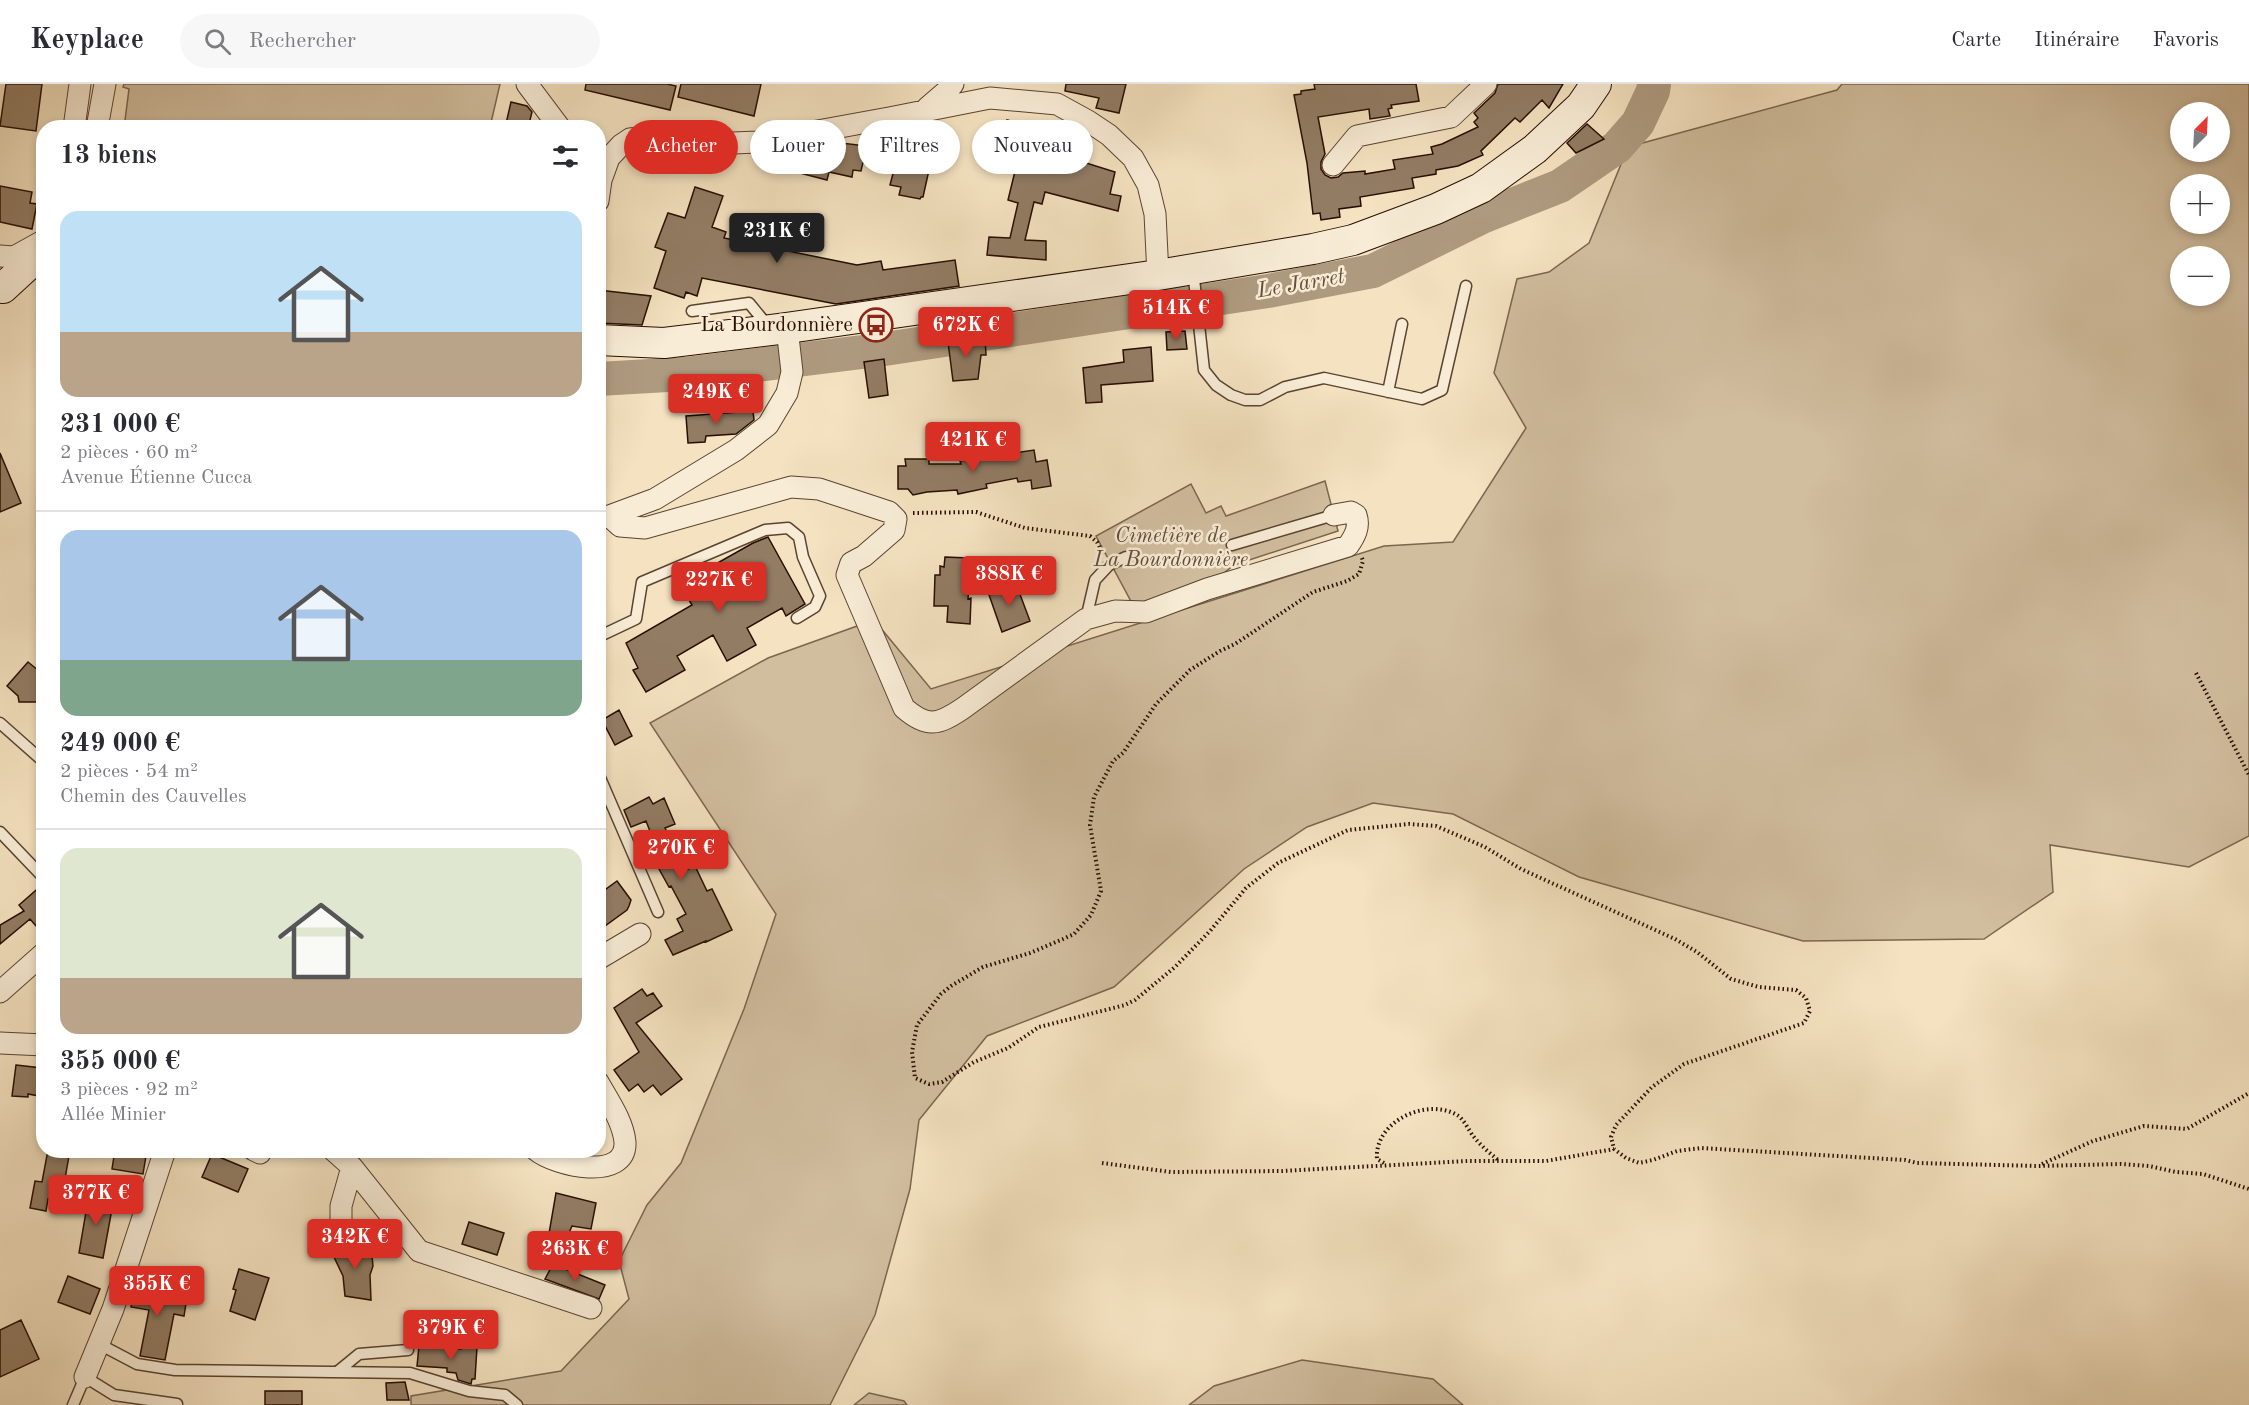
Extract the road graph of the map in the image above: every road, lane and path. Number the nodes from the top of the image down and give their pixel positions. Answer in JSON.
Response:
{"nodes":[{"id":1,"x":81,"y":84,"type":"edge"},
{"id":2,"x":105,"y":84,"type":"edge"},
{"id":3,"x":527,"y":84,"type":"edge"},
{"id":4,"x":953,"y":84,"type":"edge"},
{"id":5,"x":1486,"y":84,"type":"edge"},
{"id":6,"x":1596,"y":84,"type":"edge"},
{"id":7,"x":985,"y":91,"type":"edge"},
{"id":8,"x":924,"y":110,"type":"junction"},
{"id":9,"x":72,"y":120,"type":"edge"},
{"id":10,"x":99,"y":120,"type":"edge"},
{"id":11,"x":554,"y":120,"type":"edge"},
{"id":12,"x":606,"y":165,"type":"edge"},
{"id":13,"x":1333,"y":165,"type":"dead end"},
{"id":14,"x":36,"y":252,"type":"edge"},
{"id":15,"x":0,"y":256,"type":"edge"},
{"id":16,"x":36,"y":256,"type":"edge"},
{"id":17,"x":1158,"y":275,"type":"junction"},
{"id":18,"x":1194,"y":279,"type":"junction"},
{"id":19,"x":36,"y":284,"type":"edge"},
{"id":20,"x":1466,"y":286,"type":"dead end"},
{"id":21,"x":1,"y":289,"type":"edge"},
{"id":22,"x":692,"y":311,"type":"dead end"},
{"id":23,"x":1402,"y":324,"type":"dead end"},
{"id":24,"x":782,"y":334,"type":"junction"},
{"id":25,"x":606,"y":340,"type":"edge"},
{"id":26,"x":1388,"y":392,"type":"junction"},
{"id":27,"x":1334,"y":515,"type":"joint"},
{"id":28,"x":606,"y":516,"type":"edge"},
{"id":29,"x":606,"y":518,"type":"edge"},
{"id":30,"x":896,"y":519,"type":"junction"},
{"id":31,"x":1354,"y":537,"type":"junction"},
{"id":32,"x":1097,"y":542,"type":"dead end"},
{"id":33,"x":1232,"y":545,"type":"dead end"},
{"id":34,"x":1126,"y":557,"type":"dead end"},
{"id":35,"x":797,"y":618,"type":"dead end"},
{"id":36,"x":1086,"y":620,"type":"junction"},
{"id":37,"x":606,"y":634,"type":"edge"},
{"id":38,"x":2196,"y":673,"type":"dead end"},
{"id":39,"x":0,"y":723,"type":"edge"},
{"id":40,"x":36,"y":755,"type":"edge"},
{"id":41,"x":2249,"y":775,"type":"edge"},
{"id":42,"x":606,"y":792,"type":"edge"},
{"id":43,"x":0,"y":832,"type":"edge"},
{"id":44,"x":36,"y":870,"type":"edge"},
{"id":45,"x":658,"y":912,"type":"dead end"},
{"id":46,"x":640,"y":934,"type":"dead end"},
{"id":47,"x":606,"y":954,"type":"edge"},
{"id":48,"x":36,"y":960,"type":"edge"},
{"id":49,"x":0,"y":992,"type":"edge"},
{"id":50,"x":0,"y":1043,"type":"edge"},
{"id":51,"x":36,"y":1045,"type":"edge"},
{"id":52,"x":2249,"y":1093,"type":"edge"},
{"id":53,"x":606,"y":1097,"type":"edge"},
{"id":54,"x":1614,"y":1149,"type":"junction"},
{"id":55,"x":162,"y":1158,"type":"edge"},
{"id":56,"x":342,"y":1158,"type":"edge"},
{"id":57,"x":547,"y":1158,"type":"edge"},
{"id":58,"x":1498,"y":1161,"type":"junction"},
{"id":59,"x":1102,"y":1163,"type":"dead end"},
{"id":60,"x":1386,"y":1164,"type":"junction"},
{"id":61,"x":2038,"y":1166,"type":"junction"},
{"id":62,"x":352,"y":1167,"type":"junction"},
{"id":63,"x":2249,"y":1189,"type":"edge"},
{"id":64,"x":340,"y":1232,"type":"dead end"},
{"id":65,"x":591,"y":1308,"type":"dead end"},
{"id":66,"x":99,"y":1344,"type":"junction"},
{"id":67,"x":408,"y":1350,"type":"dead end"},
{"id":68,"x":337,"y":1372,"type":"junction"},
{"id":69,"x":85,"y":1377,"type":"junction"},
{"id":70,"x":177,"y":1404,"type":"edge"},
{"id":71,"x":73,"y":1405,"type":"edge"},
{"id":72,"x":517,"y":1405,"type":"edge"}],
"edges":[{"from":1,"to":9,"type":"street"},
{"from":2,"to":10,"type":"street"},
{"from":3,"to":11,"type":"street"},
{"from":4,"to":8,"type":"street"},
{"from":5,"to":13,"type":"street"},
{"from":6,"to":18,"type":"main road"},
{"from":7,"to":8,"type":"street"},
{"from":7,"to":17,"type":"street"},
{"from":8,"to":12,"type":"street"},
{"from":14,"to":15,"type":"street"},
{"from":16,"to":21,"type":"main road"},
{"from":17,"to":18,"type":"main road"},
{"from":17,"to":24,"type":"main road"},
{"from":18,"to":26,"type":"lane"},
{"from":19,"to":21,"type":"main road"},
{"from":20,"to":26,"type":"lane"},
{"from":22,"to":24,"type":"lane"},
{"from":23,"to":26,"type":"lane"},
{"from":24,"to":25,"type":"main road"},
{"from":24,"to":28,"type":"street"},
{"from":27,"to":31,"type":"street"},
{"from":27,"to":33,"type":"lane"},
{"from":29,"to":30,"type":"street"},
{"from":30,"to":32,"type":"path"},
{"from":30,"to":36,"type":"street"},
{"from":31,"to":36,"type":"street"},
{"from":31,"to":54,"type":"path"},
{"from":34,"to":36,"type":"lane"},
{"from":35,"to":37,"type":"lane"},
{"from":38,"to":41,"type":"path"},
{"from":39,"to":40,"type":"lane"},
{"from":42,"to":45,"type":"lane"},
{"from":43,"to":44,"type":"lane"},
{"from":46,"to":47,"type":"street"},
{"from":48,"to":49,"type":"street"},
{"from":50,"to":51,"type":"street"},
{"from":52,"to":61,"type":"path"},
{"from":53,"to":57,"type":"street"},
{"from":54,"to":58,"type":"path"},
{"from":54,"to":61,"type":"path"},
{"from":55,"to":66,"type":"street"},
{"from":56,"to":62,"type":"street"},
{"from":58,"to":60,"type":"path"},
{"from":58,"to":60,"type":"path"},
{"from":59,"to":60,"type":"path"},
{"from":61,"to":63,"type":"path"},
{"from":62,"to":64,"type":"street"},
{"from":62,"to":65,"type":"street"},
{"from":66,"to":68,"type":"lane"},
{"from":66,"to":69,"type":"street"},
{"from":67,"to":68,"type":"lane"},
{"from":68,"to":72,"type":"lane"},
{"from":69,"to":70,"type":"lane"},
{"from":69,"to":71,"type":"lane"}]}
